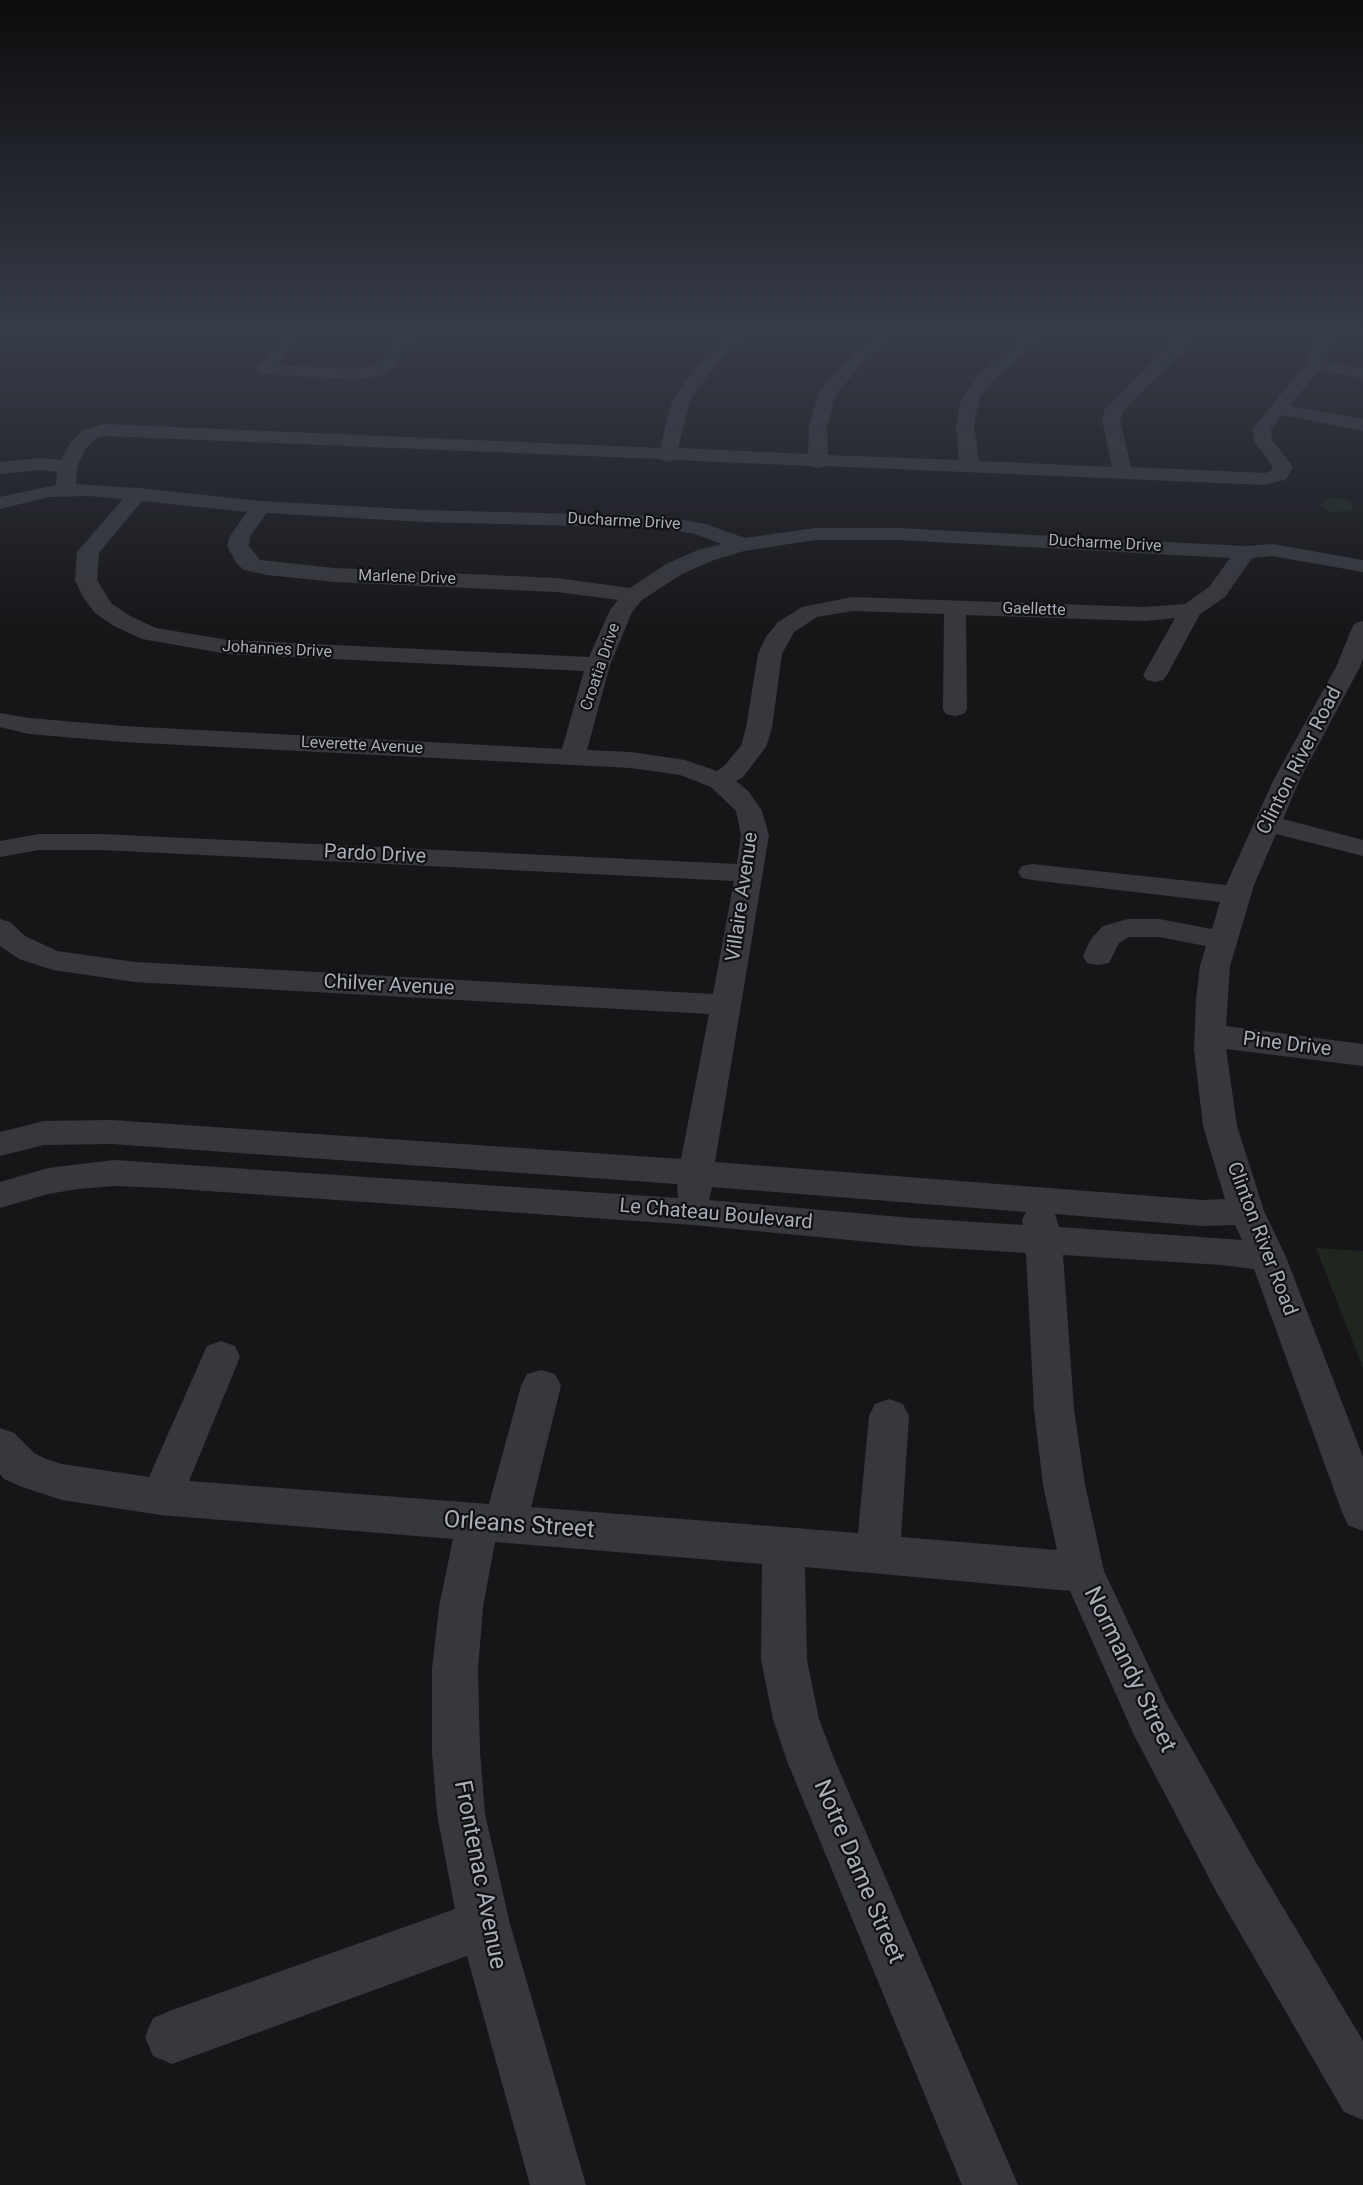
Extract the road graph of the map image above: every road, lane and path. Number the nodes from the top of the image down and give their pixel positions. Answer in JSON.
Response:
{"nodes":[{"id":1,"x":674,"y":430,"type":"edge"},
{"id":2,"x":818,"y":430,"type":"edge"},
{"id":3,"x":966,"y":430,"type":"edge"},
{"id":4,"x":1113,"y":430,"type":"edge"},
{"id":5,"x":1262,"y":430,"type":"edge"},
{"id":6,"x":667,"y":456,"type":"junction"},
{"id":7,"x":818,"y":462,"type":"junction"},
{"id":8,"x":67,"y":467,"type":"junction"},
{"id":9,"x":0,"y":468,"type":"edge"},
{"id":10,"x":970,"y":468,"type":"junction"},
{"id":11,"x":1123,"y":474,"type":"junction"},
{"id":12,"x":66,"y":489,"type":"junction"},
{"id":13,"x":138,"y":494,"type":"junction"},
{"id":14,"x":0,"y":502,"type":"edge"},
{"id":15,"x":261,"y":507,"type":"junction"},
{"id":16,"x":743,"y":545,"type":"junction"},
{"id":17,"x":1245,"y":552,"type":"junction"},
{"id":18,"x":1363,"y":566,"type":"edge"},
{"id":19,"x":1363,"y":579,"type":"edge"},
{"id":20,"x":634,"y":595,"type":"junction"},
{"id":21,"x":955,"y":607,"type":"junction"},
{"id":22,"x":1191,"y":610,"type":"junction"},
{"id":23,"x":1363,"y":628,"type":"edge"},
{"id":24,"x":598,"y":665,"type":"junction"},
{"id":25,"x":1355,"y":669,"type":"edge"},
{"id":26,"x":1155,"y":675,"type":"dead end"},
{"id":27,"x":955,"y":709,"type":"dead end"},
{"id":28,"x":0,"y":721,"type":"edge"},
{"id":29,"x":573,"y":756,"type":"junction"},
{"id":30,"x":720,"y":780,"type":"junction"},
{"id":31,"x":1268,"y":823,"type":"junction"},
{"id":32,"x":1363,"y":848,"type":"edge"},
{"id":33,"x":0,"y":849,"type":"edge"},
{"id":34,"x":1032,"y":872,"type":"dead end"},
{"id":35,"x":750,"y":873,"type":"junction"},
{"id":36,"x":1237,"y":895,"type":"junction"},
{"id":37,"x":0,"y":928,"type":"edge"},
{"id":38,"x":1223,"y":940,"type":"junction"},
{"id":39,"x":1098,"y":956,"type":"dead end"},
{"id":40,"x":725,"y":1005,"type":"junction"},
{"id":41,"x":1210,"y":1035,"type":"junction"},
{"id":42,"x":1363,"y":1055,"type":"edge"},
{"id":43,"x":183,"y":1137,"type":"junction"},
{"id":44,"x":0,"y":1143,"type":"edge"},
{"id":45,"x":696,"y":1173,"type":"junction"},
{"id":46,"x":165,"y":1175,"type":"junction"},
{"id":47,"x":0,"y":1195,"type":"edge"},
{"id":48,"x":1246,"y":1211,"type":"junction"},
{"id":49,"x":693,"y":1212,"type":"junction"},
{"id":50,"x":1040,"y":1221,"type":"junction"},
{"id":51,"x":1268,"y":1257,"type":"junction"},
{"id":52,"x":221,"y":1358,"type":"dead end"},
{"id":53,"x":541,"y":1386,"type":"dead end"},
{"id":54,"x":888,"y":1416,"type":"dead end"},
{"id":55,"x":0,"y":1445,"type":"edge"},
{"id":56,"x":161,"y":1497,"type":"junction"},
{"id":57,"x":1363,"y":1512,"type":"edge"},
{"id":58,"x":492,"y":1524,"type":"junction"},
{"id":59,"x":783,"y":1546,"type":"junction"},
{"id":60,"x":878,"y":1555,"type":"junction"},
{"id":61,"x":1083,"y":1572,"type":"junction"},
{"id":62,"x":484,"y":1924,"type":"junction"},
{"id":63,"x":172,"y":2037,"type":"dead end"},
{"id":64,"x":1363,"y":2093,"type":"edge"},
{"id":65,"x":558,"y":2185,"type":"edge"},
{"id":66,"x":990,"y":2185,"type":"edge"}],
"edges":[{"from":1,"to":6,"type":"street"},
{"from":2,"to":7,"type":"street"},
{"from":3,"to":10,"type":"street"},
{"from":4,"to":11,"type":"street"},
{"from":5,"to":11,"type":"street"},
{"from":6,"to":7,"type":"street"},
{"from":6,"to":8,"type":"street"},
{"from":7,"to":10,"type":"street"},
{"from":8,"to":9,"type":"street"},
{"from":8,"to":12,"type":"street"},
{"from":10,"to":11,"type":"street"},
{"from":12,"to":13,"type":"street","name":"Ducharme Drive"},
{"from":12,"to":14,"type":"street","name":"Ducharme Drive"},
{"from":13,"to":15,"type":"street","name":"Ducharme Drive"},
{"from":13,"to":24,"type":"street","name":"Johannes Drive"},
{"from":15,"to":16,"type":"street","name":"Ducharme Drive"},
{"from":15,"to":20,"type":"street","name":"Marlene Drive"},
{"from":16,"to":17,"type":"street","name":"Ducharme Drive"},
{"from":16,"to":20,"type":"street","name":"Croatia Drive"},
{"from":17,"to":18,"type":"street","name":"Ducharme Drive"},
{"from":17,"to":19,"type":"street","name":"Ducharme Drive"},
{"from":17,"to":22,"type":"street","name":"Gaellette"},
{"from":20,"to":24,"type":"street","name":"Croatia Drive"},
{"from":21,"to":22,"type":"street","name":"Gaellette"},
{"from":21,"to":27,"type":"street"},
{"from":21,"to":30,"type":"street","name":"Gaellette"},
{"from":22,"to":26,"type":"street"},
{"from":23,"to":25,"type":"street","name":"Clinton River Road"},
{"from":24,"to":29,"type":"street","name":"Croatia Drive"},
{"from":25,"to":31,"type":"street","name":"Clinton River Road"},
{"from":28,"to":29,"type":"street","name":"Leverette Avenue"},
{"from":29,"to":30,"type":"street","name":"Leverette Avenue"},
{"from":30,"to":35,"type":"street","name":"Villaire Avenue"},
{"from":31,"to":32,"type":"street"},
{"from":31,"to":36,"type":"street","name":"Clinton River Road"},
{"from":33,"to":35,"type":"street","name":"Pardo Drive"},
{"from":34,"to":36,"type":"street"},
{"from":35,"to":40,"type":"street","name":"Villaire Avenue"},
{"from":36,"to":38,"type":"street","name":"Clinton River Road"},
{"from":37,"to":40,"type":"street","name":"Chilver Avenue"},
{"from":38,"to":39,"type":"street"},
{"from":38,"to":41,"type":"street","name":"Clinton River Road"},
{"from":40,"to":45,"type":"street","name":"Villaire Avenue"},
{"from":41,"to":42,"type":"street","name":"Pine Drive"},
{"from":41,"to":48,"type":"street","name":"Clinton River Road"},
{"from":43,"to":44,"type":"street","name":"Le Chateau Boulevard"},
{"from":43,"to":45,"type":"street","name":"Le Chateau Boulevard"},
{"from":43,"to":46,"type":"street"},
{"from":45,"to":49,"type":"street","name":"Villaire Avenue"},
{"from":45,"to":50,"type":"street","name":"Le Chateau Boulevard"},
{"from":46,"to":47,"type":"street","name":"Le Chateau Boulevard"},
{"from":46,"to":49,"type":"street","name":"Le Chateau Boulevard"},
{"from":48,"to":50,"type":"street","name":"Le Chateau Boulevard"},
{"from":48,"to":51,"type":"street","name":"Clinton River Road"},
{"from":49,"to":50,"type":"street","name":"Le Chateau Boulevard"},
{"from":50,"to":51,"type":"street","name":"Le Chateau Boulevard"},
{"from":50,"to":61,"type":"street","name":"Normandy Street"},
{"from":51,"to":57,"type":"street","name":"Clinton River Road"},
{"from":52,"to":56,"type":"street"},
{"from":53,"to":58,"type":"street","name":"Frontenac Avenue"},
{"from":54,"to":60,"type":"street"},
{"from":55,"to":56,"type":"street","name":"Orleans Street"},
{"from":56,"to":58,"type":"street","name":"Orleans Street"},
{"from":58,"to":59,"type":"street","name":"Orleans Street"},
{"from":58,"to":62,"type":"street","name":"Frontenac Avenue"},
{"from":59,"to":60,"type":"street","name":"Orleans Street"},
{"from":59,"to":66,"type":"street","name":"Notre Dame Street"},
{"from":60,"to":61,"type":"street","name":"Orleans Street"},
{"from":61,"to":64,"type":"street","name":"Normandy Street"},
{"from":62,"to":63,"type":"street"},
{"from":62,"to":65,"type":"street","name":"Frontenac Avenue"}]}
